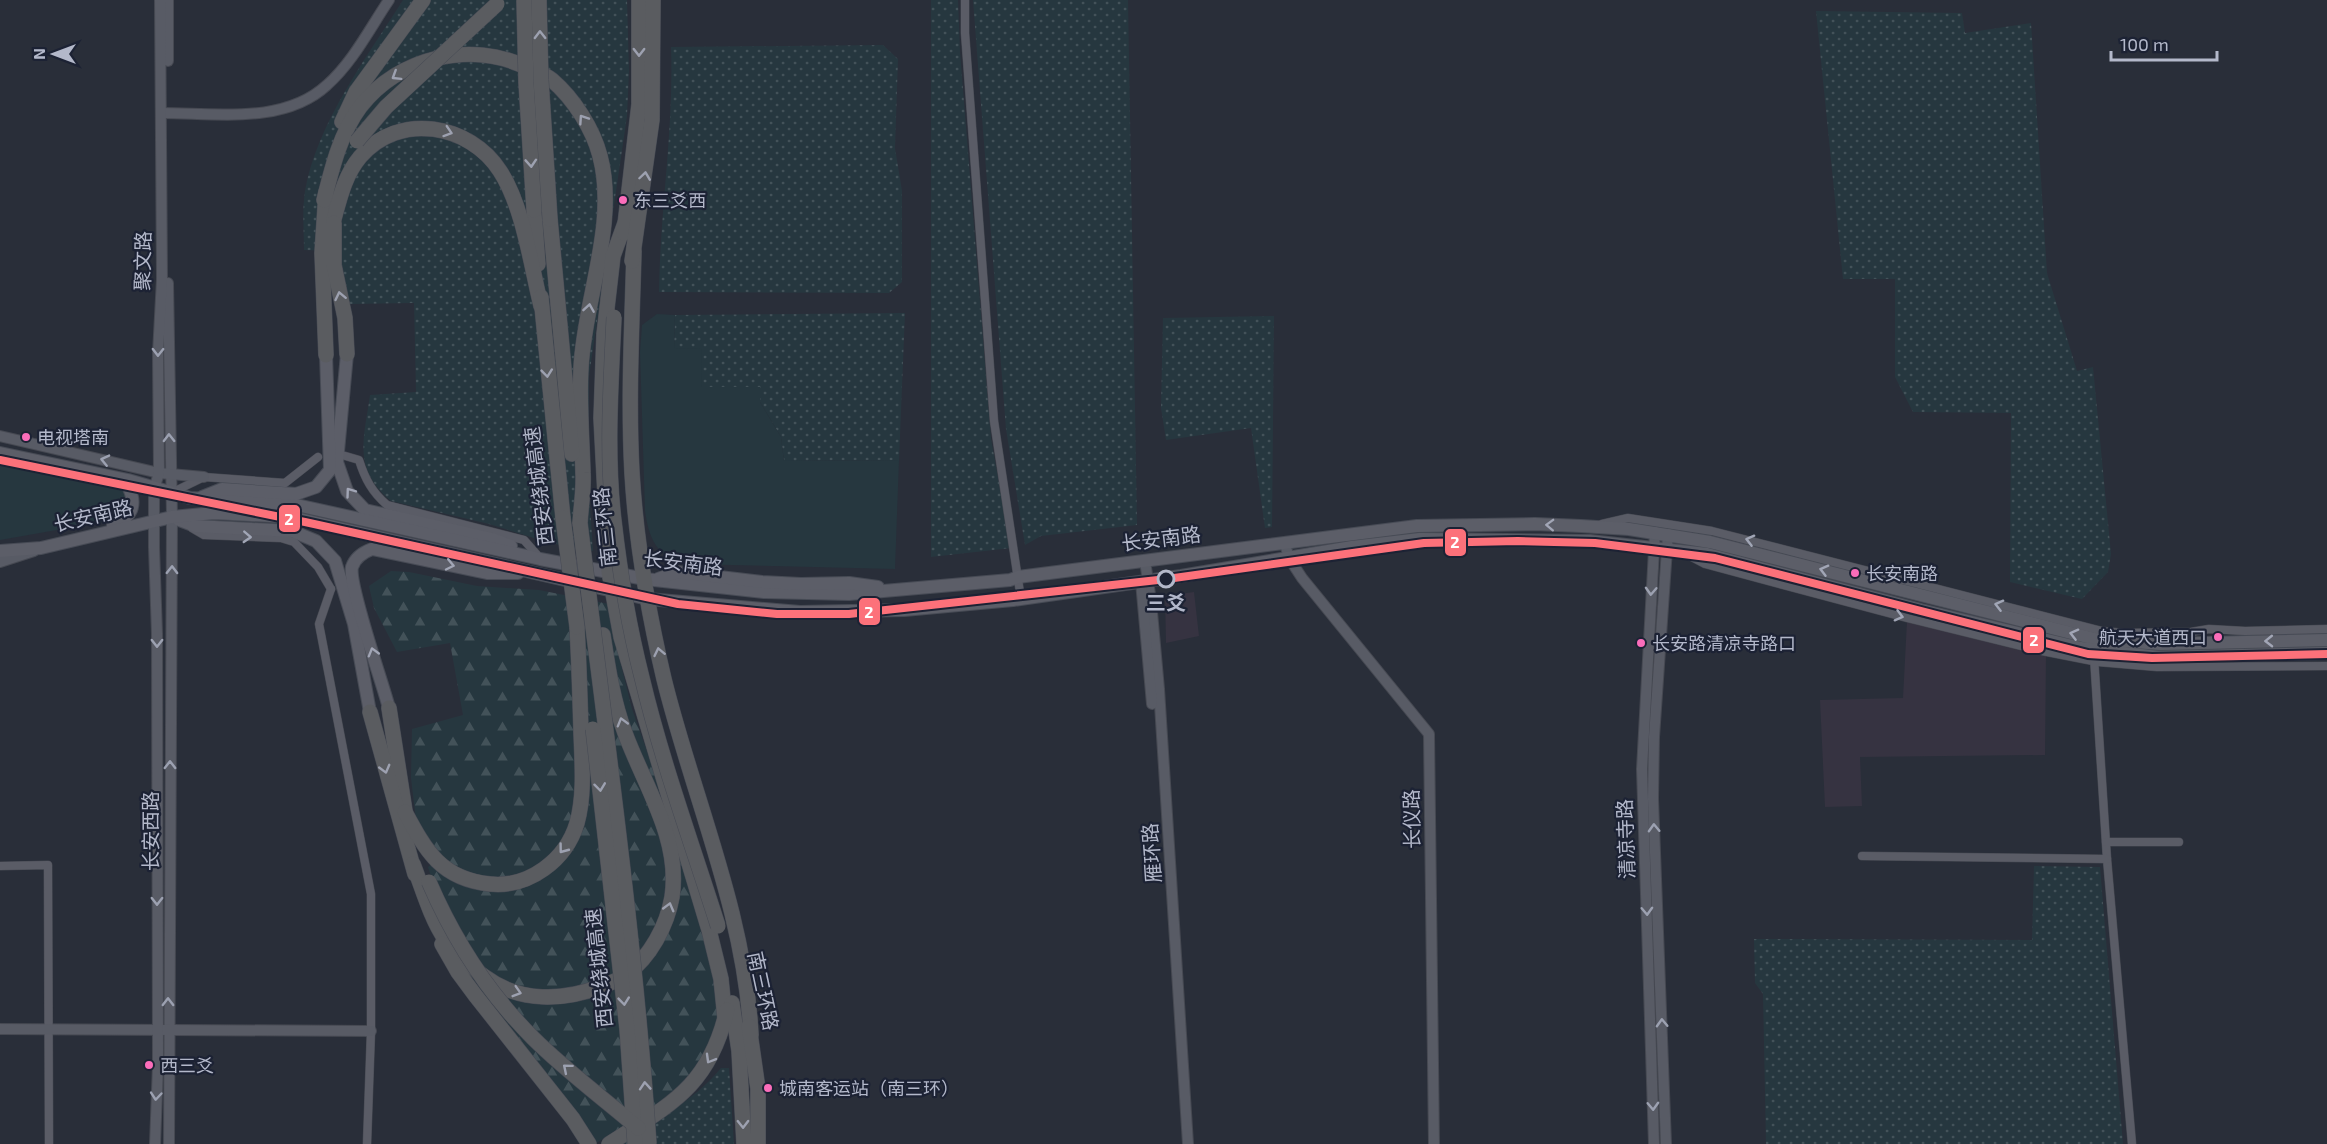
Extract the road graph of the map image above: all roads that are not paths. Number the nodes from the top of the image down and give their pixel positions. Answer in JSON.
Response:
{"nodes":[{"id":1,"x":160,"y":0,"type":"edge"},
{"id":2,"x":168,"y":0,"type":"edge"},
{"id":3,"x":389,"y":0,"type":"edge"},
{"id":4,"x":423,"y":0,"type":"edge"},
{"id":5,"x":502,"y":0,"type":"edge"},
{"id":6,"x":524,"y":0,"type":"edge"},
{"id":7,"x":539,"y":0,"type":"edge"},
{"id":8,"x":639,"y":0,"type":"edge"},
{"id":9,"x":652,"y":0,"type":"edge"},
{"id":10,"x":965,"y":0,"type":"edge"},
{"id":11,"x":164,"y":113,"type":"junction"},
{"id":12,"x":324,"y":200,"type":"junction"},
{"id":13,"x":334,"y":219,"type":"junction"},
{"id":14,"x":625,"y":223,"type":"junction"},
{"id":15,"x":634,"y":251,"type":"junction"},
{"id":16,"x":541,"y":306,"type":"junction"},
{"id":17,"x":619,"y":317,"type":"junction"},
{"id":18,"x":347,"y":354,"type":"joint"},
{"id":19,"x":326,"y":355,"type":"joint"},
{"id":20,"x":0,"y":436,"type":"edge"},
{"id":21,"x":0,"y":446,"type":"edge"},
{"id":22,"x":0,"y":453,"type":"edge"},
{"id":23,"x":342,"y":455,"type":"dead end"},
{"id":24,"x":14,"y":456,"type":"junction"},
{"id":25,"x":318,"y":457,"type":"dead end"},
{"id":26,"x":164,"y":474,"type":"junction"},
{"id":27,"x":107,"y":476,"type":"junction"},
{"id":28,"x":204,"y":477,"type":"junction"},
{"id":29,"x":154,"y":489,"type":"junction"},
{"id":30,"x":172,"y":493,"type":"junction"},
{"id":31,"x":199,"y":498,"type":"junction"},
{"id":32,"x":172,"y":518,"type":"junction"},
{"id":33,"x":154,"y":522,"type":"junction"},
{"id":34,"x":580,"y":523,"type":"junction"},
{"id":35,"x":1591,"y":527,"type":"junction"},
{"id":36,"x":1654,"y":532,"type":"junction"},
{"id":37,"x":1668,"y":534,"type":"junction"},
{"id":38,"x":96,"y":535,"type":"junction"},
{"id":39,"x":1285,"y":544,"type":"junction"},
{"id":40,"x":41,"y":548,"type":"junction"},
{"id":41,"x":1654,"y":548,"type":"junction"},
{"id":42,"x":1667,"y":549,"type":"junction"},
{"id":43,"x":0,"y":551,"type":"edge"},
{"id":44,"x":584,"y":556,"type":"junction"},
{"id":45,"x":1289,"y":558,"type":"junction"},
{"id":46,"x":540,"y":559,"type":"junction"},
{"id":47,"x":1142,"y":561,"type":"junction"},
{"id":48,"x":0,"y":562,"type":"edge"},
{"id":49,"x":1867,"y":570,"type":"junction"},
{"id":50,"x":609,"y":572,"type":"junction"},
{"id":51,"x":540,"y":573,"type":"junction"},
{"id":52,"x":1018,"y":577,"type":"junction"},
{"id":53,"x":650,"y":580,"type":"junction"},
{"id":54,"x":1144,"y":580,"type":"junction"},
{"id":55,"x":1880,"y":585,"type":"junction"},
{"id":56,"x":612,"y":590,"type":"junction"},
{"id":57,"x":648,"y":598,"type":"junction"},
{"id":58,"x":1021,"y":599,"type":"junction"},
{"id":59,"x":578,"y":627,"type":"junction"},
{"id":60,"x":2325,"y":645,"type":"edge"},
{"id":61,"x":2094,"y":655,"type":"junction"},
{"id":62,"x":2327,"y":666,"type":"edge"},
{"id":63,"x":389,"y":708,"type":"joint"},
{"id":64,"x":370,"y":712,"type":"joint"},
{"id":65,"x":405,"y":812,"type":"junction"},
{"id":66,"x":2106,"y":842,"type":"junction"},
{"id":67,"x":2179,"y":843,"type":"dead end"},
{"id":68,"x":1862,"y":856,"type":"dead end"},
{"id":69,"x":2107,"y":859,"type":"junction"},
{"id":70,"x":413,"y":864,"type":"junction"},
{"id":71,"x":0,"y":866,"type":"edge"},
{"id":72,"x":729,"y":983,"type":"junction"},
{"id":73,"x":725,"y":1019,"type":"junction"},
{"id":74,"x":0,"y":1029,"type":"edge"},
{"id":75,"x":48,"y":1029,"type":"junction"},
{"id":76,"x":163,"y":1031,"type":"junction"},
{"id":77,"x":371,"y":1031,"type":"junction"},
{"id":78,"x":751,"y":1035,"type":"junction"},
{"id":79,"x":49,"y":1144,"type":"edge"},
{"id":80,"x":154,"y":1144,"type":"edge"},
{"id":81,"x":169,"y":1144,"type":"edge"},
{"id":82,"x":367,"y":1144,"type":"edge"},
{"id":83,"x":589,"y":1144,"type":"edge"},
{"id":84,"x":609,"y":1144,"type":"edge"},
{"id":85,"x":635,"y":1144,"type":"edge"},
{"id":86,"x":649,"y":1144,"type":"edge"},
{"id":87,"x":656,"y":1144,"type":"edge"},
{"id":88,"x":744,"y":1144,"type":"edge"},
{"id":89,"x":759,"y":1144,"type":"edge"},
{"id":90,"x":1181,"y":1144,"type":"edge"},
{"id":91,"x":1188,"y":1144,"type":"edge"},
{"id":92,"x":1434,"y":1144,"type":"edge"},
{"id":93,"x":1654,"y":1144,"type":"edge"},
{"id":94,"x":1666,"y":1144,"type":"edge"},
{"id":95,"x":2132,"y":1144,"type":"edge"}],
"edges":[{"from":1,"to":11,"type":"street","name":"聚文路"},
{"from":2,"to":11,"type":"street","name":"聚文路"},
{"from":3,"to":11,"type":"street"},
{"from":4,"to":12,"type":"highway"},
{"from":5,"to":13,"type":"highway","bridge":true},
{"from":6,"to":16,"type":"highway","name":"西安绕城高速","one_way":true,"bridge":true},
{"from":34,"to":7,"type":"highway","name":"西安绕城高速","one_way":true,"bridge":true},
{"from":8,"to":14,"type":"highway","name":"南三环路","one_way":true},
{"from":15,"to":9,"type":"highway","name":"南三环路","one_way":true},
{"from":10,"to":52,"type":"street"},
{"from":11,"to":26,"type":"street","name":"聚文路"},
{"from":12,"to":19,"type":"highway"},
{"from":34,"to":12,"type":"highway","one_way":true,"bridge":true},
{"from":13,"to":16,"type":"highway","one_way":true},
{"from":18,"to":13,"type":"highway","one_way":true},
{"from":14,"to":17,"type":"highway","name":"南三环路"},
{"from":14,"to":50,"type":"highway"},
{"from":15,"to":17,"type":"highway","name":"南三环路"},
{"from":15,"to":53,"type":"highway"},
{"from":16,"to":59,"type":"highway","name":"西安绕城高速","one_way":true,"bridge":true},
{"from":17,"to":72,"type":"highway","name":"南三环路","bridge":true},
{"from":17,"to":78,"type":"highway","name":"南三环路"},
{"from":46,"to":18,"type":"main road","one_way":true},
{"from":19,"to":31,"type":"main road"},
{"from":26,"to":20,"type":"street","one_way":true},
{"from":21,"to":24,"type":"street"},
{"from":22,"to":24,"type":"main road","name":"长安南路"},
{"from":23,"to":46,"type":"street"},
{"from":24,"to":27,"type":"main road","name":"长安南路"},
{"from":25,"to":28,"type":"street"},
{"from":26,"to":28,"type":"street"},
{"from":26,"to":29,"type":"street","name":"聚文路"},
{"from":26,"to":30,"type":"street","name":"聚文路"},
{"from":27,"to":29,"type":"main road","name":"长安南路"},
{"from":27,"to":38,"type":"main road"},
{"from":28,"to":30,"type":"street"},
{"from":29,"to":30,"type":"main road","name":"长安南路"},
{"from":29,"to":33,"type":"street","name":"聚文路"},
{"from":30,"to":31,"type":"main road","name":"长安南路"},
{"from":30,"to":32,"type":"street","name":"聚文路"},
{"from":31,"to":46,"type":"main road","name":"长安南路"},
{"from":32,"to":33,"type":"main road","name":"长安南路"},
{"from":32,"to":51,"type":"main road","name":"长安南路"},
{"from":32,"to":64,"type":"main road"},
{"from":76,"to":32,"type":"street","name":"长安西路","one_way":true},
{"from":32,"to":77,"type":"street","one_way":true},
{"from":33,"to":38,"type":"main road","name":"长安南路"},
{"from":33,"to":76,"type":"street","name":"长安西路","one_way":true},
{"from":34,"to":44,"type":"highway","name":"西安绕城高速","bridge":true},
{"from":35,"to":36,"type":"main road","name":"长安南路"},
{"from":35,"to":39,"type":"main road","name":"长安南路","one_way":true},
{"from":49,"to":35,"type":"street","one_way":true},
{"from":36,"to":37,"type":"main road","name":"长安南路"},
{"from":36,"to":41,"type":"street","name":"清凉寺路"},
{"from":37,"to":42,"type":"street","name":"清凉寺路"},
{"from":55,"to":37,"type":"main road","name":"长安南路","one_way":true},
{"from":38,"to":40,"type":"main road","name":"长安南路"},
{"from":39,"to":45,"type":"street","name":"长仪路"},
{"from":39,"to":47,"type":"main road","name":"长安南路"},
{"from":40,"to":43,"type":"main road","name":"长安南路"},
{"from":40,"to":48,"type":"street"},
{"from":41,"to":42,"type":"main road","name":"长安南路"},
{"from":41,"to":45,"type":"main road","name":"长安南路"},
{"from":41,"to":93,"type":"street","name":"清凉寺路","one_way":true},
{"from":42,"to":61,"type":"main road","name":"长安南路","one_way":true},
{"from":94,"to":42,"type":"street","name":"清凉寺路","one_way":true},
{"from":70,"to":44,"type":"highway","one_way":true,"bridge":true},
{"from":86,"to":44,"type":"highway","name":"西安绕城高速","one_way":true,"bridge":true},
{"from":45,"to":54,"type":"main road","name":"长安南路"},
{"from":45,"to":92,"type":"street","name":"长仪路"},
{"from":46,"to":50,"type":"main road","name":"长安南路"},
{"from":47,"to":52,"type":"main road","name":"长安南路"},
{"from":47,"to":54,"type":"street","name":"雁环路"},
{"from":49,"to":55,"type":"street"},
{"from":60,"to":49,"type":"street","one_way":true},
{"from":50,"to":53,"type":"main road","name":"长安南路"},
{"from":50,"to":56,"type":"highway"},
{"from":51,"to":56,"type":"main road","name":"长安南路"},
{"from":63,"to":51,"type":"main road","one_way":true},
{"from":52,"to":53,"type":"main road","name":"长安南路"},
{"from":52,"to":58,"type":"street"},
{"from":53,"to":57,"type":"highway"},
{"from":54,"to":58,"type":"main road","name":"长安南路"},
{"from":54,"to":90,"type":"street","name":"雁环路"},
{"from":54,"to":91,"type":"street","name":"雁环路"},
{"from":60,"to":55,"type":"main road","name":"长安南路","one_way":true},
{"from":56,"to":57,"type":"main road","name":"长安南路"},
{"from":56,"to":73,"type":"highway"},
{"from":57,"to":58,"type":"main road","name":"长安南路"},
{"from":78,"to":57,"type":"highway","one_way":true},
{"from":59,"to":65,"type":"highway","one_way":true},
{"from":59,"to":85,"type":"highway","name":"西安绕城高速","one_way":true,"bridge":true},
{"from":60,"to":61,"type":"main road","name":"长安南路"},
{"from":61,"to":62,"type":"street"},
{"from":61,"to":66,"type":"street"},
{"from":63,"to":65,"type":"highway"},
{"from":64,"to":70,"type":"highway","one_way":true},
{"from":87,"to":65,"type":"highway","one_way":true,"bridge":true},
{"from":66,"to":67,"type":"street"},
{"from":66,"to":69,"type":"street"},
{"from":68,"to":69,"type":"street"},
{"from":69,"to":95,"type":"street"},
{"from":70,"to":83,"type":"highway"},
{"from":71,"to":75,"type":"street"},
{"from":72,"to":73,"type":"highway","name":"南三环路"},
{"from":72,"to":88,"type":"highway","name":"南三环路","one_way":true},
{"from":73,"to":84,"type":"highway","name":"南三环路","one_way":true},
{"from":74,"to":75,"type":"street"},
{"from":75,"to":76,"type":"street"},
{"from":75,"to":79,"type":"street"},
{"from":76,"to":77,"type":"street"},
{"from":76,"to":80,"type":"street","name":"长安西路","one_way":true},
{"from":76,"to":81,"type":"street","name":"长安西路"},
{"from":77,"to":82,"type":"street"},
{"from":78,"to":89,"type":"highway","name":"南三环路"}]}
